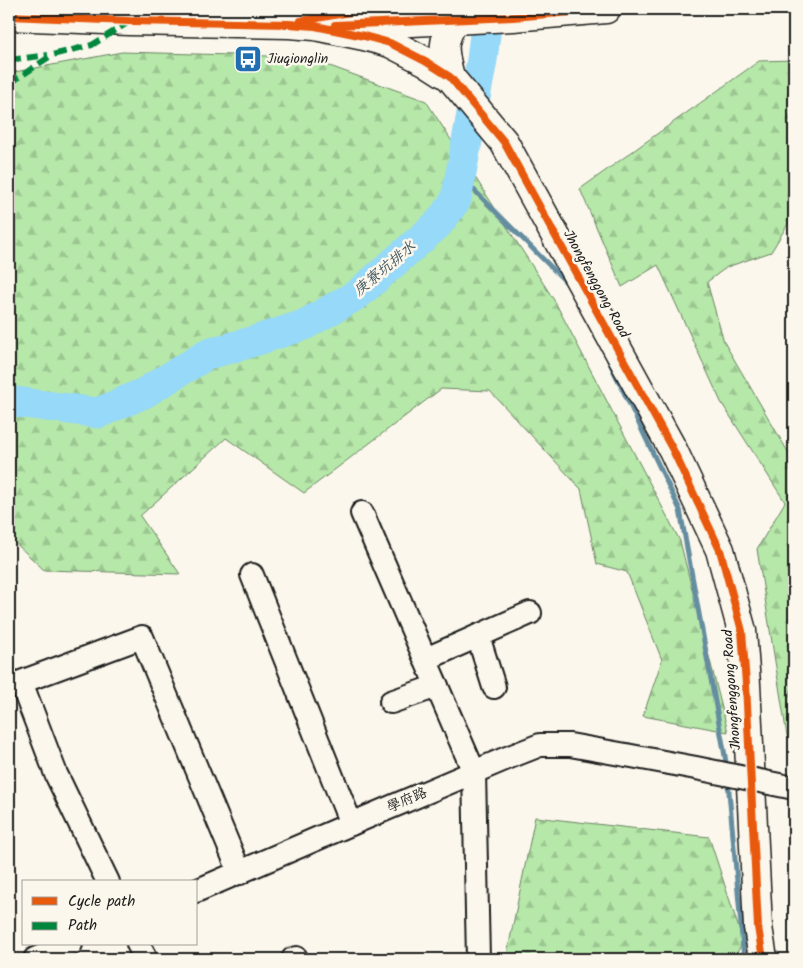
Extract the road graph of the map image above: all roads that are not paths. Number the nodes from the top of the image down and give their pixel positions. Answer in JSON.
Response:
{"nodes":[{"id":1,"x":366,"y":9,"type":"edge"},
{"id":2,"x":606,"y":9,"type":"edge"},
{"id":3,"x":9,"y":16,"type":"edge"},
{"id":4,"x":464,"y":20,"type":"junction"},
{"id":5,"x":302,"y":25,"type":"junction"},
{"id":6,"x":455,"y":82,"type":"junction"},
{"id":7,"x":362,"y":513,"type":"dead end"},
{"id":8,"x":252,"y":575,"type":"dead end"},
{"id":9,"x":530,"y":613,"type":"dead end"},
{"id":10,"x":478,"y":636,"type":"junction"},
{"id":11,"x":426,"y":659,"type":"junction"},
{"id":12,"x":437,"y":686,"type":"junction"},
{"id":13,"x":494,"y":687,"type":"dead end"},
{"id":14,"x":391,"y":702,"type":"dead end"},
{"id":15,"x":474,"y":772,"type":"junction"},
{"id":16,"x":794,"y":788,"type":"edge"},
{"id":17,"x":351,"y":824,"type":"junction"},
{"id":18,"x":240,"y":873,"type":"junction"},
{"id":19,"x":107,"y":880,"type":"edge"},
{"id":20,"x":198,"y":890,"type":"edge"},
{"id":21,"x":65,"y":946,"type":"edge"},
{"id":22,"x":139,"y":946,"type":"edge"},
{"id":23,"x":36,"y":959,"type":"edge"},
{"id":24,"x":146,"y":959,"type":"edge"},
{"id":25,"x":478,"y":959,"type":"edge"},
{"id":26,"x":764,"y":959,"type":"edge"}],
"edges":[{"from":1,"to":5,"type":"main road"},
{"from":2,"to":4,"type":"main road"},
{"from":3,"to":5,"type":"main road","name":"Jhongfenggong Road"},
{"from":4,"to":5,"type":"main road"},
{"from":4,"to":6,"type":"main road"},
{"from":5,"to":6,"type":"main road","name":"Jhongfenggong Road"},
{"from":6,"to":26,"type":"main road","name":"Jhongfenggong Road"},
{"from":7,"to":11,"type":"street"},
{"from":8,"to":17,"type":"street"},
{"from":9,"to":10,"type":"street"},
{"from":10,"to":11,"type":"street"},
{"from":10,"to":13,"type":"street"},
{"from":11,"to":12,"type":"street"},
{"from":12,"to":14,"type":"street"},
{"from":12,"to":15,"type":"street"},
{"from":15,"to":16,"type":"street","name":"學府路","bridge":true},
{"from":15,"to":17,"type":"street","name":"學府路"},
{"from":15,"to":25,"type":"street"},
{"from":17,"to":18,"type":"street","name":"學府路"},
{"from":18,"to":19,"type":"street"},
{"from":18,"to":20,"type":"street","name":"學府路"},
{"from":21,"to":23,"type":"street"},
{"from":22,"to":24,"type":"street"}]}
